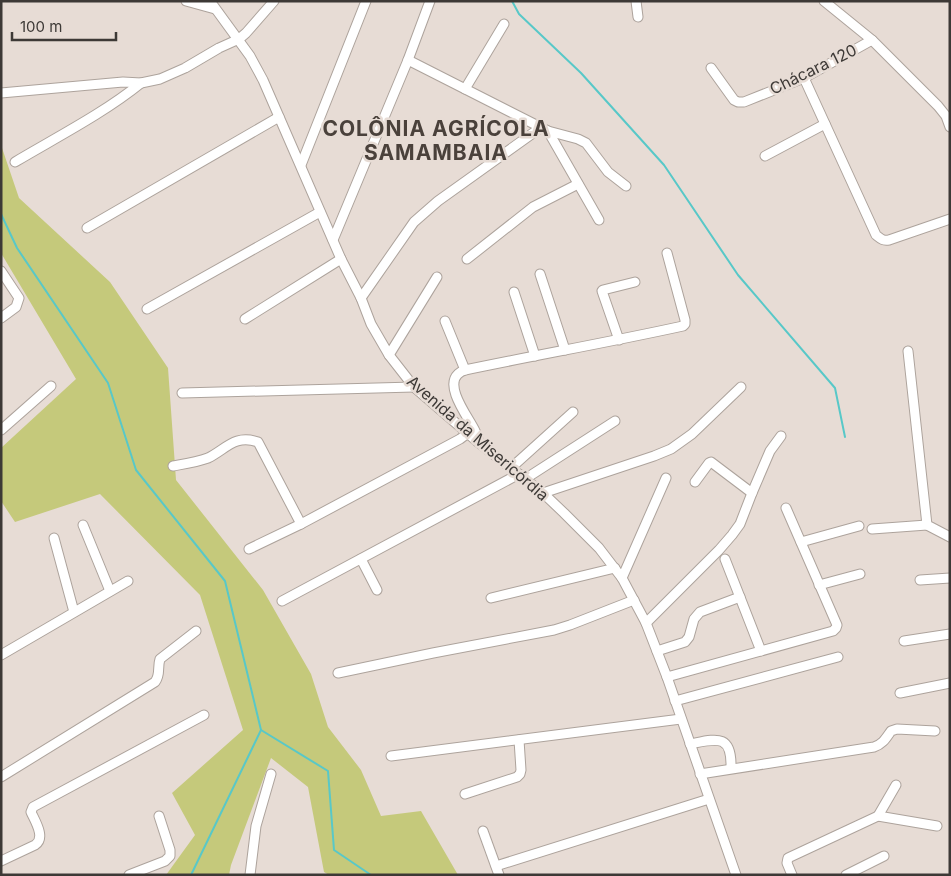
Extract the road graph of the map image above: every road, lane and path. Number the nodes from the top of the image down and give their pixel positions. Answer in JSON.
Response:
{"nodes":[{"id":1,"x":186,"y":1,"type":"edge"},
{"id":2,"x":274,"y":1,"type":"edge"},
{"id":3,"x":366,"y":1,"type":"edge"},
{"id":4,"x":430,"y":1,"type":"edge"},
{"id":5,"x":636,"y":1,"type":"edge"},
{"id":6,"x":824,"y":1,"type":"edge"},
{"id":7,"x":212,"y":5,"type":"edge"},
{"id":8,"x":638,"y":17,"type":"dead end"},
{"id":9,"x":504,"y":24,"type":"dead end"},
{"id":10,"x":239,"y":39,"type":"junction"},
{"id":11,"x":872,"y":40,"type":"junction"},
{"id":12,"x":408,"y":60,"type":"junction"},
{"id":13,"x":711,"y":68,"type":"dead end"},
{"id":14,"x":804,"y":78,"type":"junction"},
{"id":15,"x":141,"y":83,"type":"junction"},
{"id":16,"x":465,"y":89,"type":"junction"},
{"id":17,"x":1,"y":93,"type":"edge"},
{"id":18,"x":948,"y":113,"type":"edge"},
{"id":19,"x":279,"y":117,"type":"junction"},
{"id":20,"x":825,"y":124,"type":"junction"},
{"id":21,"x":950,"y":127,"type":"edge"},
{"id":22,"x":544,"y":129,"type":"junction"},
{"id":23,"x":765,"y":156,"type":"dead end"},
{"id":24,"x":15,"y":162,"type":"dead end"},
{"id":25,"x":301,"y":165,"type":"junction"},
{"id":26,"x":578,"y":184,"type":"junction"},
{"id":27,"x":626,"y":186,"type":"dead end"},
{"id":28,"x":320,"y":212,"type":"junction"},
{"id":29,"x":950,"y":219,"type":"edge"},
{"id":30,"x":599,"y":220,"type":"dead end"},
{"id":31,"x":87,"y":228,"type":"dead end"},
{"id":32,"x":334,"y":240,"type":"junction"},
{"id":33,"x":667,"y":253,"type":"dead end"},
{"id":34,"x":341,"y":259,"type":"junction"},
{"id":35,"x":467,"y":259,"type":"dead end"},
{"id":36,"x":1,"y":271,"type":"edge"},
{"id":37,"x":540,"y":274,"type":"dead end"},
{"id":38,"x":437,"y":278,"type":"dead end"},
{"id":39,"x":635,"y":282,"type":"dead end"},
{"id":40,"x":514,"y":292,"type":"dead end"},
{"id":41,"x":361,"y":298,"type":"junction"},
{"id":42,"x":147,"y":309,"type":"dead end"},
{"id":43,"x":1,"y":318,"type":"edge"},
{"id":44,"x":245,"y":319,"type":"dead end"},
{"id":45,"x":445,"y":321,"type":"dead end"},
{"id":46,"x":619,"y":340,"type":"junction"},
{"id":47,"x":565,"y":350,"type":"junction"},
{"id":48,"x":908,"y":351,"type":"dead end"},
{"id":49,"x":389,"y":355,"type":"junction"},
{"id":50,"x":535,"y":356,"type":"junction"},
{"id":51,"x":465,"y":370,"type":"junction"},
{"id":52,"x":51,"y":386,"type":"dead end"},
{"id":53,"x":414,"y":386,"type":"junction"},
{"id":54,"x":741,"y":387,"type":"dead end"},
{"id":55,"x":182,"y":394,"type":"dead end"},
{"id":56,"x":573,"y":412,"type":"dead end"},
{"id":57,"x":615,"y":421,"type":"dead end"},
{"id":58,"x":1,"y":430,"type":"edge"},
{"id":59,"x":468,"y":433,"type":"junction"},
{"id":60,"x":781,"y":436,"type":"dead end"},
{"id":61,"x":479,"y":443,"type":"junction"},
{"id":62,"x":173,"y":466,"type":"dead end"},
{"id":63,"x":511,"y":468,"type":"junction"},
{"id":64,"x":522,"y":476,"type":"junction"},
{"id":65,"x":666,"y":478,"type":"dead end"},
{"id":66,"x":695,"y":482,"type":"dead end"},
{"id":67,"x":543,"y":493,"type":"junction"},
{"id":68,"x":752,"y":493,"type":"junction"},
{"id":69,"x":786,"y":508,"type":"dead end"},
{"id":70,"x":82,"y":524,"type":"dead end"},
{"id":71,"x":301,"y":524,"type":"junction"},
{"id":72,"x":927,"y":525,"type":"junction"},
{"id":73,"x":859,"y":526,"type":"dead end"},
{"id":74,"x":872,"y":529,"type":"dead end"},
{"id":75,"x":950,"y":537,"type":"edge"},
{"id":76,"x":54,"y":538,"type":"dead end"},
{"id":77,"x":801,"y":542,"type":"junction"},
{"id":78,"x":249,"y":549,"type":"dead end"},
{"id":79,"x":361,"y":559,"type":"junction"},
{"id":80,"x":725,"y":559,"type":"dead end"},
{"id":81,"x":615,"y":568,"type":"junction"},
{"id":82,"x":860,"y":574,"type":"dead end"},
{"id":83,"x":622,"y":578,"type":"junction"},
{"id":84,"x":950,"y":578,"type":"edge"},
{"id":85,"x":920,"y":580,"type":"dead end"},
{"id":86,"x":128,"y":581,"type":"dead end"},
{"id":87,"x":819,"y":585,"type":"junction"},
{"id":88,"x":378,"y":590,"type":"dead end"},
{"id":89,"x":110,"y":591,"type":"junction"},
{"id":90,"x":740,"y":597,"type":"junction"},
{"id":91,"x":491,"y":598,"type":"dead end"},
{"id":92,"x":634,"y":600,"type":"junction"},
{"id":93,"x":282,"y":601,"type":"dead end"},
{"id":94,"x":74,"y":612,"type":"junction"},
{"id":95,"x":646,"y":623,"type":"junction"},
{"id":96,"x":196,"y":631,"type":"dead end"},
{"id":97,"x":950,"y":634,"type":"edge"},
{"id":98,"x":904,"y":641,"type":"dead end"},
{"id":99,"x":657,"y":651,"type":"junction"},
{"id":100,"x":761,"y":652,"type":"junction"},
{"id":101,"x":1,"y":655,"type":"edge"},
{"id":102,"x":838,"y":657,"type":"dead end"},
{"id":103,"x":338,"y":674,"type":"dead end"},
{"id":104,"x":667,"y":677,"type":"junction"},
{"id":105,"x":950,"y":683,"type":"edge"},
{"id":106,"x":900,"y":693,"type":"dead end"},
{"id":107,"x":675,"y":701,"type":"junction"},
{"id":108,"x":204,"y":715,"type":"dead end"},
{"id":109,"x":681,"y":719,"type":"junction"},
{"id":110,"x":935,"y":731,"type":"dead end"},
{"id":111,"x":520,"y":740,"type":"junction"},
{"id":112,"x":690,"y":744,"type":"junction"},
{"id":113,"x":391,"y":756,"type":"dead end"},
{"id":114,"x":732,"y":768,"type":"junction"},
{"id":115,"x":271,"y":774,"type":"dead end"},
{"id":116,"x":700,"y":774,"type":"junction"},
{"id":117,"x":1,"y":777,"type":"edge"},
{"id":118,"x":896,"y":785,"type":"dead end"},
{"id":119,"x":465,"y":794,"type":"dead end"},
{"id":120,"x":709,"y":799,"type":"junction"},
{"id":121,"x":159,"y":816,"type":"dead end"},
{"id":122,"x":878,"y":816,"type":"junction"},
{"id":123,"x":937,"y":826,"type":"dead end"},
{"id":124,"x":483,"y":831,"type":"dead end"},
{"id":125,"x":884,"y":856,"type":"dead end"},
{"id":126,"x":1,"y":862,"type":"edge"},
{"id":127,"x":498,"y":870,"type":"edge"},
{"id":128,"x":735,"y":874,"type":"edge"},
{"id":129,"x":129,"y":875,"type":"edge"},
{"id":130,"x":250,"y":875,"type":"edge"},
{"id":131,"x":792,"y":875,"type":"edge"},
{"id":132,"x":846,"y":875,"type":"edge"}],
"edges":[{"from":1,"to":7,"type":"street"},
{"from":2,"to":10,"type":"street"},
{"from":3,"to":25,"type":"street"},
{"from":4,"to":12,"type":"street"},
{"from":5,"to":8,"type":"street"},
{"from":6,"to":11,"type":"street"},
{"from":7,"to":10,"type":"street","name":"Avenida da Misericórdia"},
{"from":9,"to":16,"type":"street"},
{"from":10,"to":15,"type":"street"},
{"from":10,"to":19,"type":"street","name":"Avenida da Misericórdia"},
{"from":11,"to":14,"type":"street","name":"Chácara 120"},
{"from":11,"to":18,"type":"street"},
{"from":12,"to":16,"type":"street"},
{"from":12,"to":32,"type":"street"},
{"from":13,"to":14,"type":"street","name":"Chácara 120"},
{"from":14,"to":20,"type":"street"},
{"from":15,"to":17,"type":"street"},
{"from":15,"to":24,"type":"street"},
{"from":16,"to":22,"type":"street"},
{"from":18,"to":21,"type":"street"},
{"from":19,"to":25,"type":"street","name":"Avenida da Misericórdia"},
{"from":19,"to":31,"type":"street"},
{"from":20,"to":23,"type":"street"},
{"from":20,"to":29,"type":"street"},
{"from":22,"to":26,"type":"street"},
{"from":22,"to":27,"type":"street"},
{"from":22,"to":41,"type":"street"},
{"from":25,"to":28,"type":"street","name":"Avenida da Misericórdia"},
{"from":26,"to":30,"type":"street"},
{"from":26,"to":35,"type":"street"},
{"from":28,"to":32,"type":"street","name":"Avenida da Misericórdia"},
{"from":28,"to":42,"type":"street"},
{"from":32,"to":34,"type":"street","name":"Avenida da Misericórdia"},
{"from":33,"to":46,"type":"street"},
{"from":34,"to":41,"type":"street","name":"Avenida da Misericórdia"},
{"from":34,"to":44,"type":"street"},
{"from":36,"to":43,"type":"street"},
{"from":37,"to":47,"type":"street"},
{"from":38,"to":49,"type":"street"},
{"from":39,"to":46,"type":"street"},
{"from":40,"to":50,"type":"street"},
{"from":41,"to":49,"type":"street","name":"Avenida da Misericórdia"},
{"from":45,"to":51,"type":"street"},
{"from":46,"to":47,"type":"street"},
{"from":47,"to":50,"type":"street"},
{"from":48,"to":72,"type":"street"},
{"from":49,"to":53,"type":"street","name":"Avenida da Misericórdia"},
{"from":50,"to":51,"type":"street"},
{"from":51,"to":61,"type":"street"},
{"from":52,"to":58,"type":"street"},
{"from":53,"to":55,"type":"street"},
{"from":53,"to":59,"type":"street","name":"Avenida da Misericórdia"},
{"from":54,"to":67,"type":"street"},
{"from":56,"to":63,"type":"street"},
{"from":57,"to":64,"type":"street"},
{"from":59,"to":61,"type":"street","name":"Avenida da Misericórdia"},
{"from":59,"to":71,"type":"street"},
{"from":60,"to":68,"type":"street"},
{"from":61,"to":63,"type":"street","name":"Avenida da Misericórdia"},
{"from":62,"to":71,"type":"street"},
{"from":63,"to":64,"type":"street","name":"Avenida da Misericórdia"},
{"from":64,"to":67,"type":"street","name":"Avenida da Misericórdia"},
{"from":64,"to":79,"type":"street"},
{"from":65,"to":83,"type":"street"},
{"from":66,"to":68,"type":"street"},
{"from":67,"to":81,"type":"street","name":"Avenida da Misericórdia"},
{"from":68,"to":95,"type":"street"},
{"from":69,"to":77,"type":"street"},
{"from":70,"to":89,"type":"street"},
{"from":71,"to":78,"type":"street"},
{"from":72,"to":74,"type":"street"},
{"from":72,"to":75,"type":"street"},
{"from":73,"to":77,"type":"street"},
{"from":76,"to":94,"type":"street"},
{"from":77,"to":87,"type":"street"},
{"from":79,"to":88,"type":"street"},
{"from":79,"to":93,"type":"street"},
{"from":80,"to":90,"type":"street"},
{"from":81,"to":83,"type":"street","name":"Avenida da Misericórdia"},
{"from":81,"to":91,"type":"street"},
{"from":82,"to":87,"type":"street"},
{"from":83,"to":92,"type":"street","name":"Avenida da Misericórdia"},
{"from":84,"to":85,"type":"street"},
{"from":86,"to":89,"type":"street"},
{"from":87,"to":100,"type":"street"},
{"from":89,"to":94,"type":"street"},
{"from":90,"to":99,"type":"street"},
{"from":90,"to":100,"type":"street"},
{"from":92,"to":95,"type":"street","name":"Avenida da Misericórdia"},
{"from":92,"to":103,"type":"street"},
{"from":94,"to":101,"type":"street"},
{"from":95,"to":99,"type":"street","name":"Avenida da Misericórdia"},
{"from":96,"to":117,"type":"street"},
{"from":97,"to":98,"type":"street"},
{"from":99,"to":104,"type":"street","name":"Avenida da Misericórdia"},
{"from":100,"to":104,"type":"street"},
{"from":102,"to":107,"type":"street"},
{"from":104,"to":107,"type":"street","name":"Avenida da Misericórdia"},
{"from":105,"to":106,"type":"street"},
{"from":107,"to":109,"type":"street","name":"Avenida da Misericórdia"},
{"from":108,"to":126,"type":"street"},
{"from":109,"to":111,"type":"street"},
{"from":109,"to":112,"type":"street","name":"Avenida da Misericórdia"},
{"from":110,"to":114,"type":"street"},
{"from":111,"to":113,"type":"street"},
{"from":111,"to":119,"type":"street"},
{"from":112,"to":114,"type":"street"},
{"from":112,"to":116,"type":"street","name":"Avenida da Misericórdia"},
{"from":114,"to":116,"type":"street"},
{"from":115,"to":130,"type":"street"},
{"from":116,"to":120,"type":"street","name":"Avenida da Misericórdia"},
{"from":118,"to":122,"type":"street"},
{"from":120,"to":127,"type":"street"},
{"from":120,"to":128,"type":"street","name":"Avenida da Misericórdia"},
{"from":121,"to":129,"type":"street"},
{"from":122,"to":123,"type":"street"},
{"from":122,"to":131,"type":"street"},
{"from":124,"to":127,"type":"street"},
{"from":125,"to":132,"type":"street"}]}
